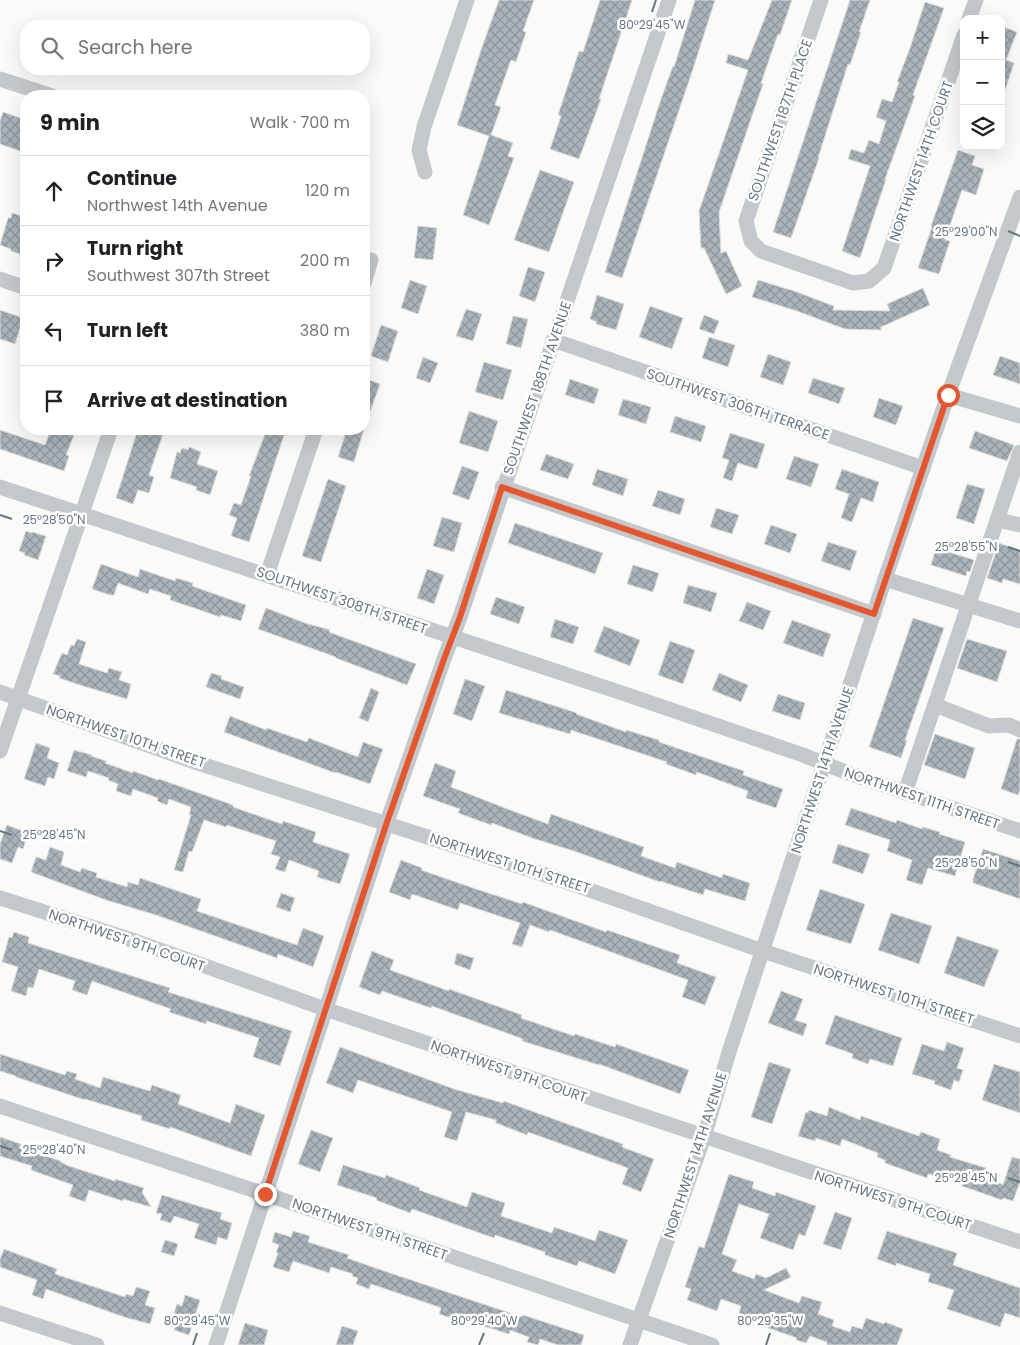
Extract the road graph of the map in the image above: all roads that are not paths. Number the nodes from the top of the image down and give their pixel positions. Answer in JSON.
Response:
{"nodes":[{"id":1,"x":467,"y":0,"type":"edge"},
{"id":2,"x":669,"y":0,"type":"edge"},
{"id":3,"x":821,"y":0,"type":"edge"},
{"id":4,"x":976,"y":0,"type":"edge"},
{"id":5,"x":970,"y":15,"type":"edge"},
{"id":6,"x":960,"y":47,"type":"edge"},
{"id":7,"x":0,"y":79,"type":"edge"},
{"id":8,"x":34,"y":90,"type":"edge"},
{"id":9,"x":425,"y":172,"type":"dead end"},
{"id":10,"x":1019,"y":203,"type":"edge"},
{"id":11,"x":371,"y":260,"type":"dead end"},
{"id":12,"x":370,"y":263,"type":"edge"},
{"id":13,"x":0,"y":279,"type":"edge"},
{"id":14,"x":869,"y":281,"type":"joint"},
{"id":15,"x":20,"y":286,"type":"edge"},
{"id":16,"x":553,"y":340,"type":"junction"},
{"id":17,"x":948,"y":395,"type":"junction"},
{"id":18,"x":1020,"y":416,"type":"edge"},
{"id":19,"x":109,"y":435,"type":"edge"},
{"id":20,"x":314,"y":435,"type":"edge"},
{"id":21,"x":1020,"y":452,"type":"edge"},
{"id":22,"x":923,"y":468,"type":"junction"},
{"id":23,"x":0,"y":487,"type":"edge"},
{"id":24,"x":502,"y":487,"type":"junction"},
{"id":25,"x":81,"y":514,"type":"junction"},
{"id":26,"x":998,"y":520,"type":"junction"},
{"id":27,"x":1020,"y":525,"type":"edge"},
{"id":28,"x":267,"y":576,"type":"junction"},
{"id":29,"x":886,"y":578,"type":"junction"},
{"id":30,"x":968,"y":604,"type":"junction"},
{"id":31,"x":874,"y":614,"type":"junction"},
{"id":32,"x":1020,"y":621,"type":"edge"},
{"id":33,"x":452,"y":638,"type":"junction"},
{"id":34,"x":0,"y":692,"type":"edge"},
{"id":35,"x":17,"y":698,"type":"junction"},
{"id":36,"x":935,"y":705,"type":"junction"},
{"id":37,"x":1020,"y":730,"type":"edge"},
{"id":38,"x":0,"y":751,"type":"edge"},
{"id":39,"x":825,"y":764,"type":"junction"},
{"id":40,"x":905,"y":792,"type":"junction"},
{"id":41,"x":387,"y":822,"type":"junction"},
{"id":42,"x":1020,"y":831,"type":"edge"},
{"id":43,"x":0,"y":898,"type":"edge"},
{"id":44,"x":763,"y":951,"type":"junction"},
{"id":45,"x":325,"y":1009,"type":"junction"},
{"id":46,"x":1020,"y":1036,"type":"edge"},
{"id":47,"x":0,"y":1106,"type":"edge"},
{"id":48,"x":704,"y":1137,"type":"junction"},
{"id":49,"x":265,"y":1194,"type":"junction"},
{"id":50,"x":1020,"y":1242,"type":"edge"},
{"id":51,"x":0,"y":1313,"type":"edge"},
{"id":52,"x":638,"y":1320,"type":"junction"},
{"id":53,"x":97,"y":1345,"type":"edge"},
{"id":54,"x":216,"y":1345,"type":"edge"},
{"id":55,"x":630,"y":1345,"type":"edge"},
{"id":56,"x":712,"y":1345,"type":"edge"}],
"edges":[{"from":1,"to":9,"type":"street"},
{"from":2,"to":16,"type":"street","name":"SOUTHWEST 188TH AVENUE"},
{"from":3,"to":14,"type":"street","name":"SOUTHWEST 187TH PLACE"},
{"from":4,"to":5,"type":"street"},
{"from":6,"to":14,"type":"street","name":"NORTHWEST 14TH COURT"},
{"from":7,"to":8,"type":"street"},
{"from":10,"to":17,"type":"street","name":"NORTHWEST 14TH AVENUE"},
{"from":11,"to":12,"type":"street"},
{"from":13,"to":15,"type":"street"},
{"from":16,"to":22,"type":"street","name":"SOUTHWEST 306TH TERRACE"},
{"from":16,"to":24,"type":"street","name":"SOUTHWEST 188TH AVENUE"},
{"from":17,"to":18,"type":"street"},
{"from":17,"to":22,"type":"street","name":"NORTHWEST 14TH AVENUE"},
{"from":19,"to":25,"type":"street"},
{"from":20,"to":28,"type":"street"},
{"from":21,"to":26,"type":"street"},
{"from":22,"to":29,"type":"street","name":"NORTHWEST 14TH AVENUE"},
{"from":23,"to":25,"type":"street","name":"SOUTHWEST 308TH STREET"},
{"from":24,"to":31,"type":"street"},
{"from":24,"to":33,"type":"street","name":"SOUTHWEST 188TH AVENUE"},
{"from":25,"to":28,"type":"street","name":"SOUTHWEST 308TH STREET"},
{"from":25,"to":35,"type":"street"},
{"from":26,"to":27,"type":"street"},
{"from":26,"to":30,"type":"street"},
{"from":28,"to":33,"type":"street","name":"SOUTHWEST 308TH STREET"},
{"from":29,"to":30,"type":"street"},
{"from":29,"to":31,"type":"street","name":"NORTHWEST 14TH AVENUE"},
{"from":30,"to":32,"type":"street"},
{"from":30,"to":36,"type":"street"},
{"from":31,"to":39,"type":"street","name":"NORTHWEST 14TH AVENUE"},
{"from":33,"to":39,"type":"street","name":"SOUTHWEST 308TH STREET"},
{"from":33,"to":41,"type":"street","name":"SOUTHWEST 188TH AVENUE"},
{"from":34,"to":35,"type":"street","name":"NORTHWEST 10TH STREET"},
{"from":35,"to":38,"type":"street"},
{"from":35,"to":41,"type":"street","name":"NORTHWEST 10TH STREET"},
{"from":36,"to":37,"type":"street"},
{"from":36,"to":40,"type":"street"},
{"from":39,"to":40,"type":"street","name":"NORTHWEST 11TH STREET"},
{"from":39,"to":44,"type":"street","name":"NORTHWEST 14TH AVENUE"},
{"from":40,"to":42,"type":"street","name":"NORTHWEST 11TH STREET"},
{"from":41,"to":44,"type":"street","name":"NORTHWEST 10TH STREET"},
{"from":41,"to":45,"type":"street","name":"SOUTHWEST 188TH AVENUE"},
{"from":43,"to":45,"type":"street","name":"NORTHWEST 9TH COURT"},
{"from":44,"to":46,"type":"street","name":"NORTHWEST 10TH STREET"},
{"from":44,"to":48,"type":"street","name":"NORTHWEST 14TH AVENUE"},
{"from":45,"to":48,"type":"street","name":"NORTHWEST 9TH COURT"},
{"from":45,"to":49,"type":"street","name":"SOUTHWEST 188TH AVENUE"},
{"from":47,"to":49,"type":"street","name":"NORTHWEST 9TH STREET"},
{"from":48,"to":50,"type":"street","name":"NORTHWEST 9TH COURT"},
{"from":48,"to":52,"type":"street","name":"NORTHWEST 14TH AVENUE"},
{"from":49,"to":52,"type":"street","name":"NORTHWEST 9TH STREET"},
{"from":49,"to":54,"type":"street","name":"SOUTHWEST 188TH AVENUE"},
{"from":51,"to":53,"type":"street"},
{"from":52,"to":55,"type":"street","name":"NORTHWEST 14TH AVENUE"},
{"from":52,"to":56,"type":"street","name":"NORTHWEST 9TH STREET"}]}
